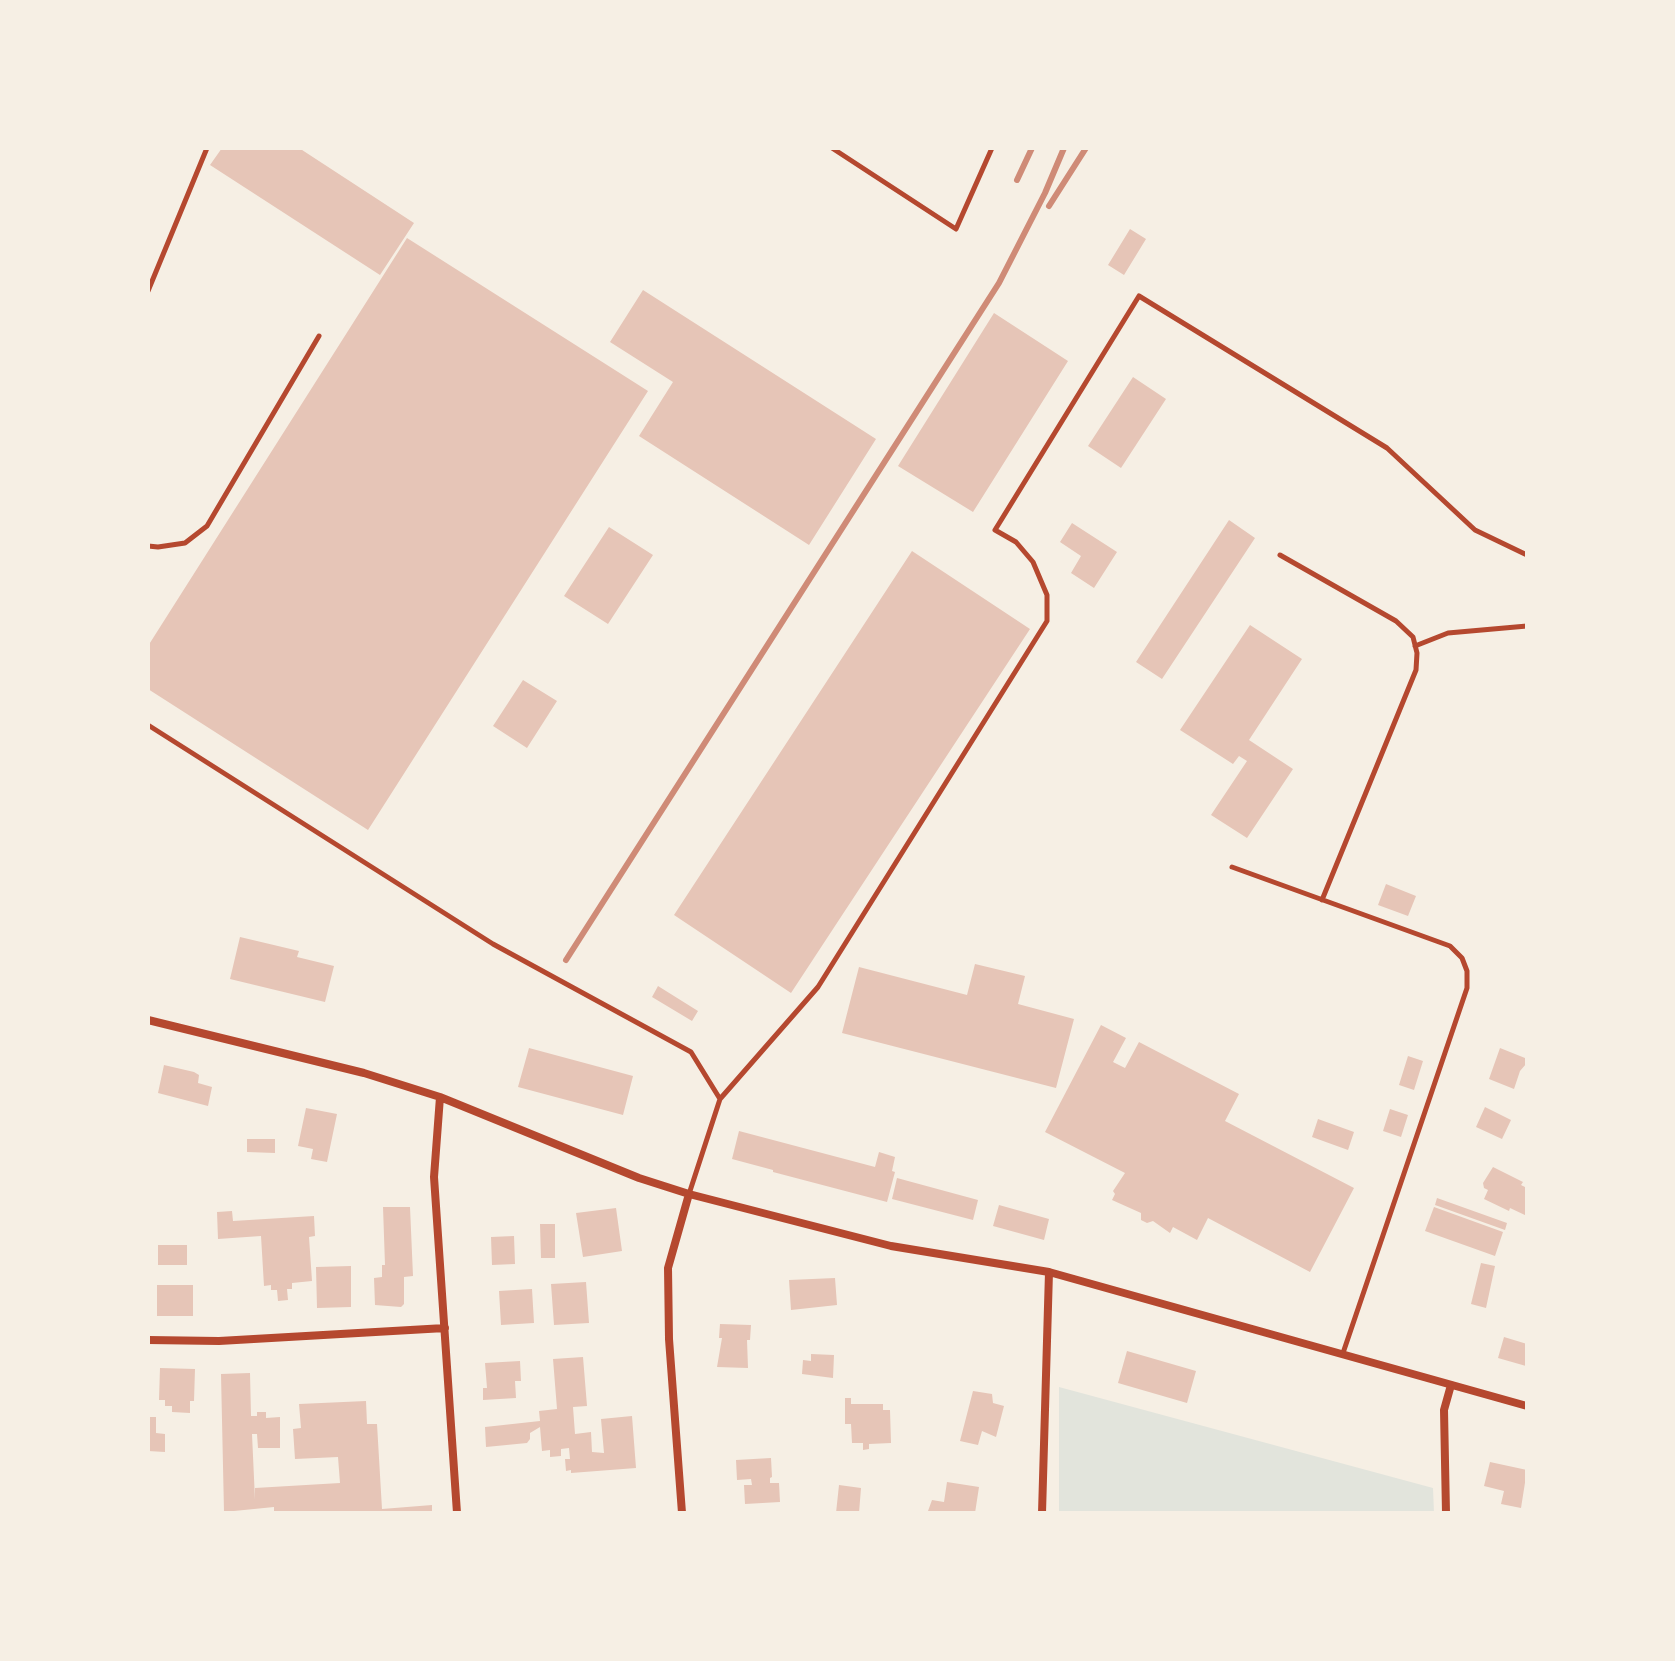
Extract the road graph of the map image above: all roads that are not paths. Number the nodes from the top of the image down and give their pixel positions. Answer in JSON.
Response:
{"nodes":[{"id":1,"x":207,"y":148,"type":"edge"},
{"id":2,"x":832,"y":148,"type":"edge"},
{"id":3,"x":992,"y":148,"type":"edge"},
{"id":4,"x":148,"y":291,"type":"edge"},
{"id":5,"x":319,"y":336,"type":"dead end"},
{"id":6,"x":148,"y":546,"type":"edge"},
{"id":7,"x":1280,"y":555,"type":"dead end"},
{"id":8,"x":1527,"y":555,"type":"edge"},
{"id":9,"x":1527,"y":626,"type":"edge"},
{"id":10,"x":1415,"y":646,"type":"junction"},
{"id":11,"x":148,"y":725,"type":"edge"},
{"id":12,"x":1232,"y":867,"type":"dead end"},
{"id":13,"x":1322,"y":900,"type":"junction"},
{"id":14,"x":148,"y":1020,"type":"edge"},
{"id":15,"x":440,"y":1097,"type":"junction"},
{"id":16,"x":720,"y":1099,"type":"junction"},
{"id":17,"x":689,"y":1194,"type":"junction"},
{"id":18,"x":1049,"y":1272,"type":"junction"},
{"id":19,"x":445,"y":1328,"type":"junction"},
{"id":20,"x":148,"y":1340,"type":"edge"},
{"id":21,"x":1343,"y":1354,"type":"junction"},
{"id":22,"x":1451,"y":1385,"type":"junction"},
{"id":23,"x":1527,"y":1406,"type":"edge"},
{"id":24,"x":457,"y":1513,"type":"edge"},
{"id":25,"x":682,"y":1513,"type":"edge"},
{"id":26,"x":1042,"y":1513,"type":"edge"},
{"id":27,"x":1446,"y":1513,"type":"edge"}],
"edges":[{"from":1,"to":4,"type":"lane"},
{"from":2,"to":3,"type":"lane"},
{"from":5,"to":6,"type":"lane"},
{"from":7,"to":10,"type":"lane"},
{"from":8,"to":16,"type":"lane"},
{"from":9,"to":10,"type":"lane"},
{"from":10,"to":13,"type":"lane"},
{"from":11,"to":16,"type":"lane"},
{"from":12,"to":13,"type":"lane"},
{"from":13,"to":21,"type":"lane"},
{"from":14,"to":15,"type":"street"},
{"from":15,"to":17,"type":"street"},
{"from":15,"to":19,"type":"street"},
{"from":16,"to":17,"type":"lane"},
{"from":17,"to":18,"type":"street"},
{"from":17,"to":25,"type":"street"},
{"from":18,"to":21,"type":"street"},
{"from":18,"to":26,"type":"street"},
{"from":19,"to":20,"type":"street"},
{"from":19,"to":24,"type":"street"},
{"from":21,"to":22,"type":"street"},
{"from":22,"to":23,"type":"street"},
{"from":22,"to":27,"type":"street"}]}
